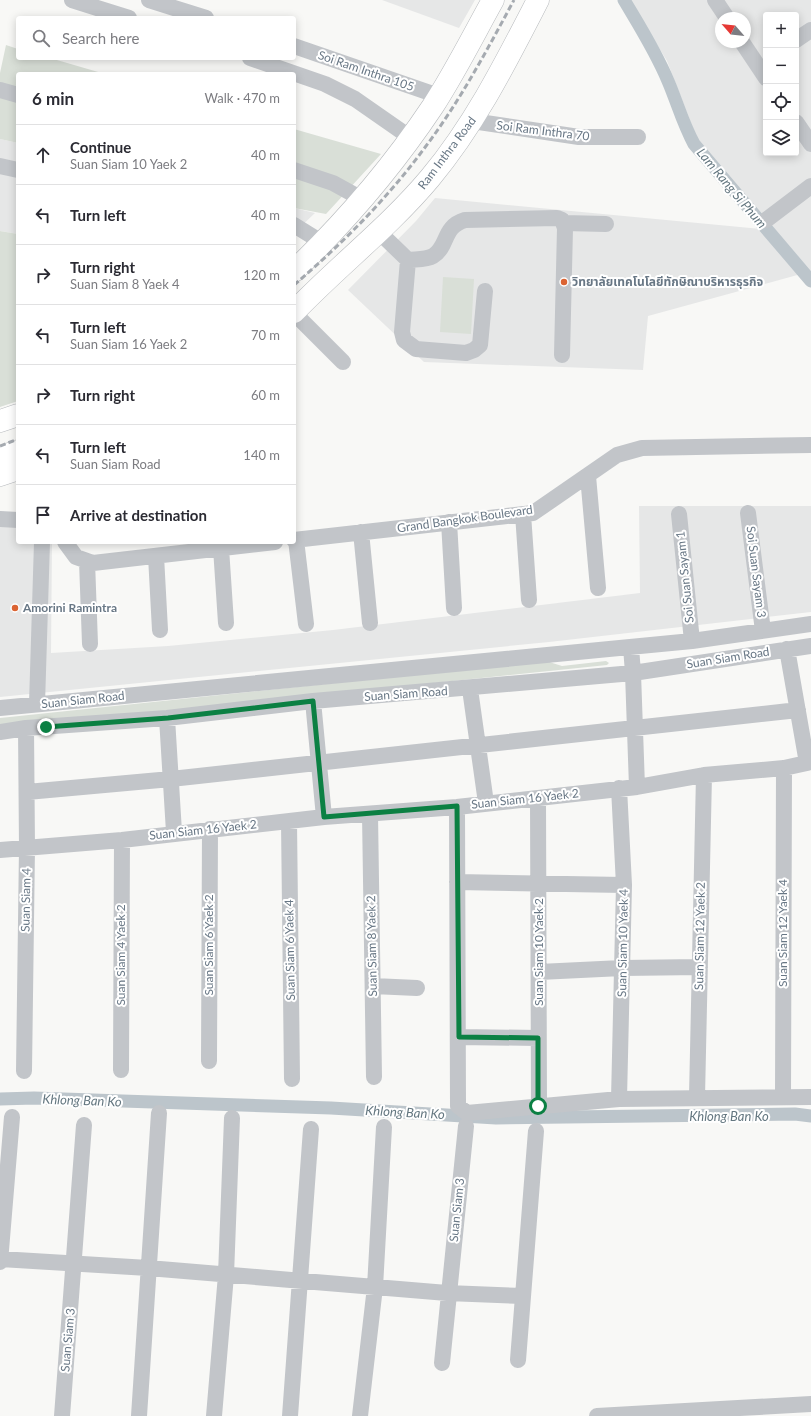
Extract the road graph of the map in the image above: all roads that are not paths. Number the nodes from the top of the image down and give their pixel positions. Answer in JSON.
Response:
{"nodes":[{"id":1,"x":72,"y":0,"type":"edge"},
{"id":2,"x":149,"y":0,"type":"edge"},
{"id":3,"x":493,"y":0,"type":"edge"},
{"id":4,"x":538,"y":0,"type":"edge"},
{"id":5,"x":715,"y":0,"type":"edge"},
{"id":6,"x":723,"y":12,"type":"edge"},
{"id":7,"x":123,"y":16,"type":"edge"},
{"id":8,"x":200,"y":16,"type":"edge"},
{"id":9,"x":811,"y":30,"type":"edge"},
{"id":10,"x":799,"y":38,"type":"edge"},
{"id":11,"x":296,"y":47,"type":"edge"},
{"id":12,"x":747,"y":48,"type":"edge"},
{"id":13,"x":256,"y":60,"type":"edge"},
{"id":14,"x":763,"y":68,"type":"edge"},
{"id":15,"x":290,"y":72,"type":"edge"},
{"id":16,"x":296,"y":74,"type":"edge"},
{"id":17,"x":0,"y":90,"type":"edge"},
{"id":18,"x":16,"y":94,"type":"edge"},
{"id":19,"x":439,"y":96,"type":"junction"},
{"id":20,"x":472,"y":121,"type":"junction"},
{"id":21,"x":799,"y":126,"type":"edge"},
{"id":22,"x":638,"y":137,"type":"dead end"},
{"id":23,"x":411,"y":138,"type":"junction"},
{"id":24,"x":811,"y":144,"type":"edge"},
{"id":25,"x":0,"y":166,"type":"edge"},
{"id":26,"x":16,"y":170,"type":"edge"},
{"id":27,"x":296,"y":171,"type":"edge"},
{"id":28,"x":811,"y":186,"type":"edge"},
{"id":29,"x":362,"y":199,"type":"junction"},
{"id":30,"x":766,"y":220,"type":"dead end"},
{"id":31,"x":564,"y":223,"type":"junction"},
{"id":32,"x":606,"y":224,"type":"dead end"},
{"id":33,"x":296,"y":226,"type":"edge"},
{"id":34,"x":379,"y":232,"type":"junction"},
{"id":35,"x":323,"y":243,"type":"junction"},
{"id":36,"x":408,"y":260,"type":"junction"},
{"id":37,"x":296,"y":268,"type":"edge"},
{"id":38,"x":323,"y":281,"type":"junction"},
{"id":39,"x":485,"y":291,"type":"dead end"},
{"id":40,"x":296,"y":301,"type":"edge"},
{"id":41,"x":296,"y":310,"type":"edge"},
{"id":42,"x":296,"y":314,"type":"edge"},
{"id":43,"x":562,"y":355,"type":"dead end"},
{"id":44,"x":342,"y":362,"type":"dead end"},
{"id":45,"x":16,"y":416,"type":"edge"},
{"id":46,"x":0,"y":421,"type":"edge"},
{"id":47,"x":16,"y":429,"type":"edge"},
{"id":48,"x":0,"y":434,"type":"edge"},
{"id":49,"x":811,"y":445,"type":"edge"},
{"id":50,"x":16,"y":452,"type":"edge"},
{"id":51,"x":0,"y":457,"type":"edge"},
{"id":52,"x":16,"y":471,"type":"edge"},
{"id":53,"x":0,"y":475,"type":"edge"},
{"id":54,"x":588,"y":476,"type":"junction"},
{"id":55,"x":748,"y":513,"type":"dead end"},
{"id":56,"x":523,"y":514,"type":"junction"},
{"id":57,"x":679,"y":514,"type":"dead end"},
{"id":58,"x":0,"y":519,"type":"edge"},
{"id":59,"x":16,"y":520,"type":"edge"},
{"id":60,"x":449,"y":522,"type":"junction"},
{"id":61,"x":361,"y":532,"type":"junction"},
{"id":62,"x":296,"y":540,"type":"edge"},
{"id":63,"x":42,"y":544,"type":"edge"},
{"id":64,"x":66,"y":544,"type":"edge"},
{"id":65,"x":257,"y":544,"type":"edge"},
{"id":66,"x":296,"y":544,"type":"edge"},
{"id":67,"x":220,"y":548,"type":"junction"},
{"id":68,"x":156,"y":556,"type":"junction"},
{"id":69,"x":87,"y":561,"type":"junction"},
{"id":70,"x":598,"y":588,"type":"dead end"},
{"id":71,"x":529,"y":600,"type":"dead end"},
{"id":72,"x":454,"y":608,"type":"dead end"},
{"id":73,"x":226,"y":623,"type":"dead end"},
{"id":74,"x":370,"y":623,"type":"dead end"},
{"id":75,"x":306,"y":624,"type":"dead end"},
{"id":76,"x":811,"y":624,"type":"edge"},
{"id":77,"x":160,"y":630,"type":"dead end"},
{"id":78,"x":763,"y":630,"type":"junction"},
{"id":79,"x":692,"y":641,"type":"junction"},
{"id":80,"x":90,"y":644,"type":"dead end"},
{"id":81,"x":631,"y":646,"type":"junction"},
{"id":82,"x":811,"y":646,"type":"edge"},
{"id":83,"x":787,"y":649,"type":"junction"},
{"id":84,"x":633,"y":673,"type":"junction"},
{"id":85,"x":470,"y":689,"type":"junction"},
{"id":86,"x":313,"y":701,"type":"junction"},
{"id":87,"x":37,"y":704,"type":"junction"},
{"id":88,"x":0,"y":708,"type":"edge"},
{"id":89,"x":798,"y":710,"type":"junction"},
{"id":90,"x":168,"y":718,"type":"junction"},
{"id":91,"x":26,"y":728,"type":"junction"},
{"id":92,"x":634,"y":729,"type":"junction"},
{"id":93,"x":0,"y":732,"type":"edge"},
{"id":94,"x":478,"y":747,"type":"junction"},
{"id":95,"x":319,"y":762,"type":"junction"},
{"id":96,"x":809,"y":763,"type":"edge"},
{"id":97,"x":784,"y":768,"type":"junction"},
{"id":98,"x":704,"y":775,"type":"junction"},
{"id":99,"x":171,"y":779,"type":"junction"},
{"id":100,"x":637,"y":787,"type":"junction"},
{"id":101,"x":619,"y":788,"type":"junction"},
{"id":102,"x":27,"y":792,"type":"junction"},
{"id":103,"x":538,"y":798,"type":"junction"},
{"id":104,"x":486,"y":803,"type":"junction"},
{"id":105,"x":457,"y":806,"type":"junction"},
{"id":106,"x":370,"y":814,"type":"junction"},
{"id":107,"x":324,"y":817,"type":"junction"},
{"id":108,"x":289,"y":822,"type":"junction"},
{"id":109,"x":210,"y":828,"type":"junction"},
{"id":110,"x":174,"y":832,"type":"junction"},
{"id":111,"x":122,"y":840,"type":"junction"},
{"id":112,"x":27,"y":847,"type":"junction"},
{"id":113,"x":0,"y":850,"type":"edge"},
{"id":114,"x":457,"y":882,"type":"junction"},
{"id":115,"x":539,"y":884,"type":"junction"},
{"id":116,"x":624,"y":886,"type":"junction"},
{"id":117,"x":700,"y":967,"type":"junction"},
{"id":118,"x":622,"y":968,"type":"junction"},
{"id":119,"x":539,"y":972,"type":"junction"},
{"id":120,"x":373,"y":986,"type":"junction"},
{"id":121,"x":417,"y":988,"type":"dead end"},
{"id":122,"x":459,"y":1037,"type":"junction"},
{"id":123,"x":538,"y":1038,"type":"junction"},
{"id":124,"x":209,"y":1061,"type":"dead end"},
{"id":125,"x":121,"y":1070,"type":"dead end"},
{"id":126,"x":24,"y":1071,"type":"dead end"},
{"id":127,"x":374,"y":1077,"type":"dead end"},
{"id":128,"x":292,"y":1079,"type":"dead end"},
{"id":129,"x":697,"y":1097,"type":"junction"},
{"id":130,"x":783,"y":1097,"type":"junction"},
{"id":131,"x":811,"y":1097,"type":"edge"},
{"id":132,"x":619,"y":1098,"type":"junction"},
{"id":133,"x":538,"y":1106,"type":"junction"},
{"id":134,"x":159,"y":1113,"type":"dead end"},
{"id":135,"x":12,"y":1117,"type":"dead end"},
{"id":136,"x":232,"y":1118,"type":"dead end"},
{"id":137,"x":84,"y":1124,"type":"dead end"},
{"id":138,"x":466,"y":1126,"type":"dead end"},
{"id":139,"x":384,"y":1127,"type":"dead end"},
{"id":140,"x":311,"y":1129,"type":"dead end"},
{"id":141,"x":536,"y":1131,"type":"dead end"},
{"id":142,"x":0,"y":1260,"type":"edge"},
{"id":143,"x":74,"y":1264,"type":"junction"},
{"id":144,"x":148,"y":1268,"type":"junction"},
{"id":145,"x":226,"y":1276,"type":"junction"},
{"id":146,"x":301,"y":1280,"type":"junction"},
{"id":147,"x":375,"y":1287,"type":"junction"},
{"id":148,"x":448,"y":1293,"type":"junction"},
{"id":149,"x":522,"y":1296,"type":"junction"},
{"id":150,"x":518,"y":1360,"type":"dead end"},
{"id":151,"x":442,"y":1363,"type":"dead end"},
{"id":152,"x":811,"y":1404,"type":"edge"},
{"id":153,"x":62,"y":1416,"type":"edge"},
{"id":154,"x":139,"y":1416,"type":"edge"},
{"id":155,"x":214,"y":1416,"type":"edge"},
{"id":156,"x":290,"y":1416,"type":"edge"},
{"id":157,"x":360,"y":1416,"type":"edge"},
{"id":158,"x":597,"y":1416,"type":"edge"}],
"edges":[{"from":1,"to":7,"type":"street"},
{"from":2,"to":8,"type":"street"},
{"from":3,"to":19,"type":"highway"},
{"from":4,"to":20,"type":"highway","name":"Ram Inthra Road"},
{"from":5,"to":6,"type":"street"},
{"from":9,"to":10,"type":"street"},
{"from":11,"to":19,"type":"street","name":"Soi Ram Inthra 105"},
{"from":12,"to":14,"type":"street"},
{"from":13,"to":15,"type":"street"},
{"from":16,"to":23,"type":"street"},
{"from":17,"to":18,"type":"street"},
{"from":19,"to":23,"type":"highway"},
{"from":20,"to":22,"type":"street","name":"Soi Ram Inthra 70"},
{"from":20,"to":34,"type":"highway","name":"Ram Inthra Road"},
{"from":21,"to":24,"type":"street"},
{"from":23,"to":29,"type":"highway"},
{"from":25,"to":26,"type":"street"},
{"from":27,"to":29,"type":"street"},
{"from":28,"to":30,"type":"street"},
{"from":29,"to":35,"type":"highway"},
{"from":31,"to":32,"type":"street"},
{"from":31,"to":36,"type":"street"},
{"from":31,"to":43,"type":"street"},
{"from":33,"to":35,"type":"street"},
{"from":34,"to":36,"type":"street"},
{"from":34,"to":38,"type":"highway","name":"Ram Inthra Road"},
{"from":35,"to":37,"type":"highway"},
{"from":36,"to":39,"type":"street"},
{"from":38,"to":40,"type":"highway","name":"Ram Inthra Road"},
{"from":38,"to":41,"type":"highway","name":"Ram Inthra Road"},
{"from":42,"to":44,"type":"street"},
{"from":45,"to":46,"type":"highway"},
{"from":47,"to":48,"type":"highway"},
{"from":49,"to":54,"type":"street","name":"Grand Bangkok Boulevard"},
{"from":50,"to":51,"type":"highway"},
{"from":52,"to":53,"type":"highway"},
{"from":54,"to":56,"type":"street","name":"Grand Bangkok Boulevard"},
{"from":54,"to":70,"type":"street"},
{"from":55,"to":78,"type":"street","name":"Soi Suan Sayam 3"},
{"from":56,"to":60,"type":"street","name":"Grand Bangkok Boulevard"},
{"from":56,"to":71,"type":"street"},
{"from":57,"to":79,"type":"street","name":"Soi Suan Sayam 1"},
{"from":58,"to":59,"type":"street"},
{"from":60,"to":61,"type":"street","name":"Grand Bangkok Boulevard"},
{"from":60,"to":72,"type":"street"},
{"from":61,"to":62,"type":"street","name":"Grand Bangkok Boulevard"},
{"from":61,"to":74,"type":"street"},
{"from":63,"to":87,"type":"street"},
{"from":64,"to":69,"type":"street"},
{"from":65,"to":67,"type":"street"},
{"from":66,"to":75,"type":"street"},
{"from":67,"to":68,"type":"street"},
{"from":67,"to":73,"type":"street"},
{"from":68,"to":69,"type":"street"},
{"from":68,"to":77,"type":"street"},
{"from":69,"to":80,"type":"street"},
{"from":76,"to":78,"type":"street","name":"Suan Siam Road"},
{"from":78,"to":79,"type":"street","name":"Suan Siam Road"},
{"from":79,"to":81,"type":"street","name":"Suan Siam Road"},
{"from":81,"to":84,"type":"street"},
{"from":81,"to":87,"type":"street","name":"Suan Siam Road"},
{"from":82,"to":83,"type":"street","name":"Suan Siam Road"},
{"from":83,"to":84,"type":"street","name":"Suan Siam Road"},
{"from":83,"to":89,"type":"street"},
{"from":84,"to":85,"type":"street","name":"Suan Siam Road"},
{"from":84,"to":92,"type":"street"},
{"from":85,"to":86,"type":"street","name":"Suan Siam Road"},
{"from":85,"to":94,"type":"street"},
{"from":86,"to":90,"type":"street","name":"Suan Siam Road"},
{"from":86,"to":95,"type":"street"},
{"from":87,"to":88,"type":"street","name":"Suan Siam Road"},
{"from":89,"to":92,"type":"street"},
{"from":89,"to":96,"type":"street"},
{"from":90,"to":91,"type":"street","name":"Suan Siam Road"},
{"from":90,"to":99,"type":"street"},
{"from":91,"to":93,"type":"street","name":"Suan Siam Road"},
{"from":91,"to":102,"type":"street","name":"Suan Siam 4"},
{"from":92,"to":94,"type":"street"},
{"from":92,"to":100,"type":"street"},
{"from":94,"to":95,"type":"street"},
{"from":94,"to":104,"type":"street"},
{"from":95,"to":99,"type":"street"},
{"from":95,"to":107,"type":"street"},
{"from":96,"to":97,"type":"street","name":"Suan Siam 16 Yaek 2"},
{"from":97,"to":98,"type":"street","name":"Suan Siam 16 Yaek 2"},
{"from":97,"to":130,"type":"street","name":"Suan Siam 12 Yaek 4"},
{"from":98,"to":100,"type":"street","name":"Suan Siam 16 Yaek 2"},
{"from":98,"to":117,"type":"street","name":"Suan Siam 12 Yaek 2"},
{"from":99,"to":102,"type":"street"},
{"from":99,"to":110,"type":"street"},
{"from":100,"to":101,"type":"street","name":"Suan Siam 16 Yaek 2"},
{"from":101,"to":103,"type":"street","name":"Suan Siam 16 Yaek 2"},
{"from":101,"to":116,"type":"street","name":"Suan Siam 10 Yaek 4"},
{"from":102,"to":112,"type":"street","name":"Suan Siam 4"},
{"from":103,"to":104,"type":"street","name":"Suan Siam 16 Yaek 2"},
{"from":103,"to":115,"type":"street","name":"Suan Siam 10 Yaek 2"},
{"from":104,"to":105,"type":"street","name":"Suan Siam 16 Yaek 2"},
{"from":105,"to":106,"type":"street","name":"Suan Siam 16 Yaek 2"},
{"from":105,"to":114,"type":"street"},
{"from":106,"to":107,"type":"street","name":"Suan Siam 16 Yaek 2"},
{"from":106,"to":120,"type":"street","name":"Suan Siam 8 Yaek 2"},
{"from":107,"to":108,"type":"street","name":"Suan Siam 16 Yaek 2"},
{"from":108,"to":109,"type":"street","name":"Suan Siam 16 Yaek 2"},
{"from":108,"to":128,"type":"street","name":"Suan Siam 6 Yaek 4"},
{"from":109,"to":110,"type":"street","name":"Suan Siam 16 Yaek 2"},
{"from":109,"to":124,"type":"street","name":"Suan Siam 6 Yaek 2"},
{"from":110,"to":111,"type":"street","name":"Suan Siam 16 Yaek 2"},
{"from":111,"to":112,"type":"street","name":"Suan Siam 16 Yaek 2"},
{"from":111,"to":125,"type":"street","name":"Suan Siam 4 Yaek 2"},
{"from":112,"to":113,"type":"street","name":"Suan Siam 16 Yaek 2"},
{"from":112,"to":126,"type":"street","name":"Suan Siam 4"},
{"from":114,"to":115,"type":"street"},
{"from":114,"to":122,"type":"street"},
{"from":115,"to":116,"type":"street"},
{"from":115,"to":119,"type":"street","name":"Suan Siam 10 Yaek 2"},
{"from":116,"to":118,"type":"street","name":"Suan Siam 10 Yaek 4"},
{"from":117,"to":118,"type":"street"},
{"from":117,"to":129,"type":"street","name":"Suan Siam 12 Yaek 2"},
{"from":118,"to":119,"type":"street"},
{"from":118,"to":132,"type":"street","name":"Suan Siam 10 Yaek 4"},
{"from":119,"to":123,"type":"street","name":"Suan Siam 10 Yaek 2"},
{"from":120,"to":121,"type":"street"},
{"from":120,"to":127,"type":"street","name":"Suan Siam 8 Yaek 2"},
{"from":122,"to":123,"type":"street"},
{"from":122,"to":133,"type":"street"},
{"from":123,"to":133,"type":"street","name":"Suan Siam 10 Yaek 2"},
{"from":129,"to":130,"type":"street"},
{"from":129,"to":132,"type":"street"},
{"from":130,"to":131,"type":"street"},
{"from":132,"to":133,"type":"street"},
{"from":134,"to":144,"type":"street"},
{"from":135,"to":142,"type":"street"},
{"from":136,"to":145,"type":"street"},
{"from":137,"to":143,"type":"street","name":"Suan Siam 3"},
{"from":138,"to":148,"type":"street","name":"Suan Siam 3"},
{"from":139,"to":147,"type":"street"},
{"from":140,"to":146,"type":"street"},
{"from":141,"to":149,"type":"street"},
{"from":142,"to":143,"type":"street"},
{"from":143,"to":144,"type":"street"},
{"from":143,"to":153,"type":"street","name":"Suan Siam 3"},
{"from":144,"to":145,"type":"street"},
{"from":144,"to":154,"type":"street"},
{"from":145,"to":146,"type":"street"},
{"from":145,"to":155,"type":"street"},
{"from":146,"to":147,"type":"street"},
{"from":146,"to":156,"type":"street"},
{"from":147,"to":148,"type":"street"},
{"from":147,"to":157,"type":"street"},
{"from":148,"to":149,"type":"street"},
{"from":148,"to":151,"type":"street","name":"Suan Siam 3"},
{"from":149,"to":150,"type":"street"},
{"from":152,"to":158,"type":"street"}]}
